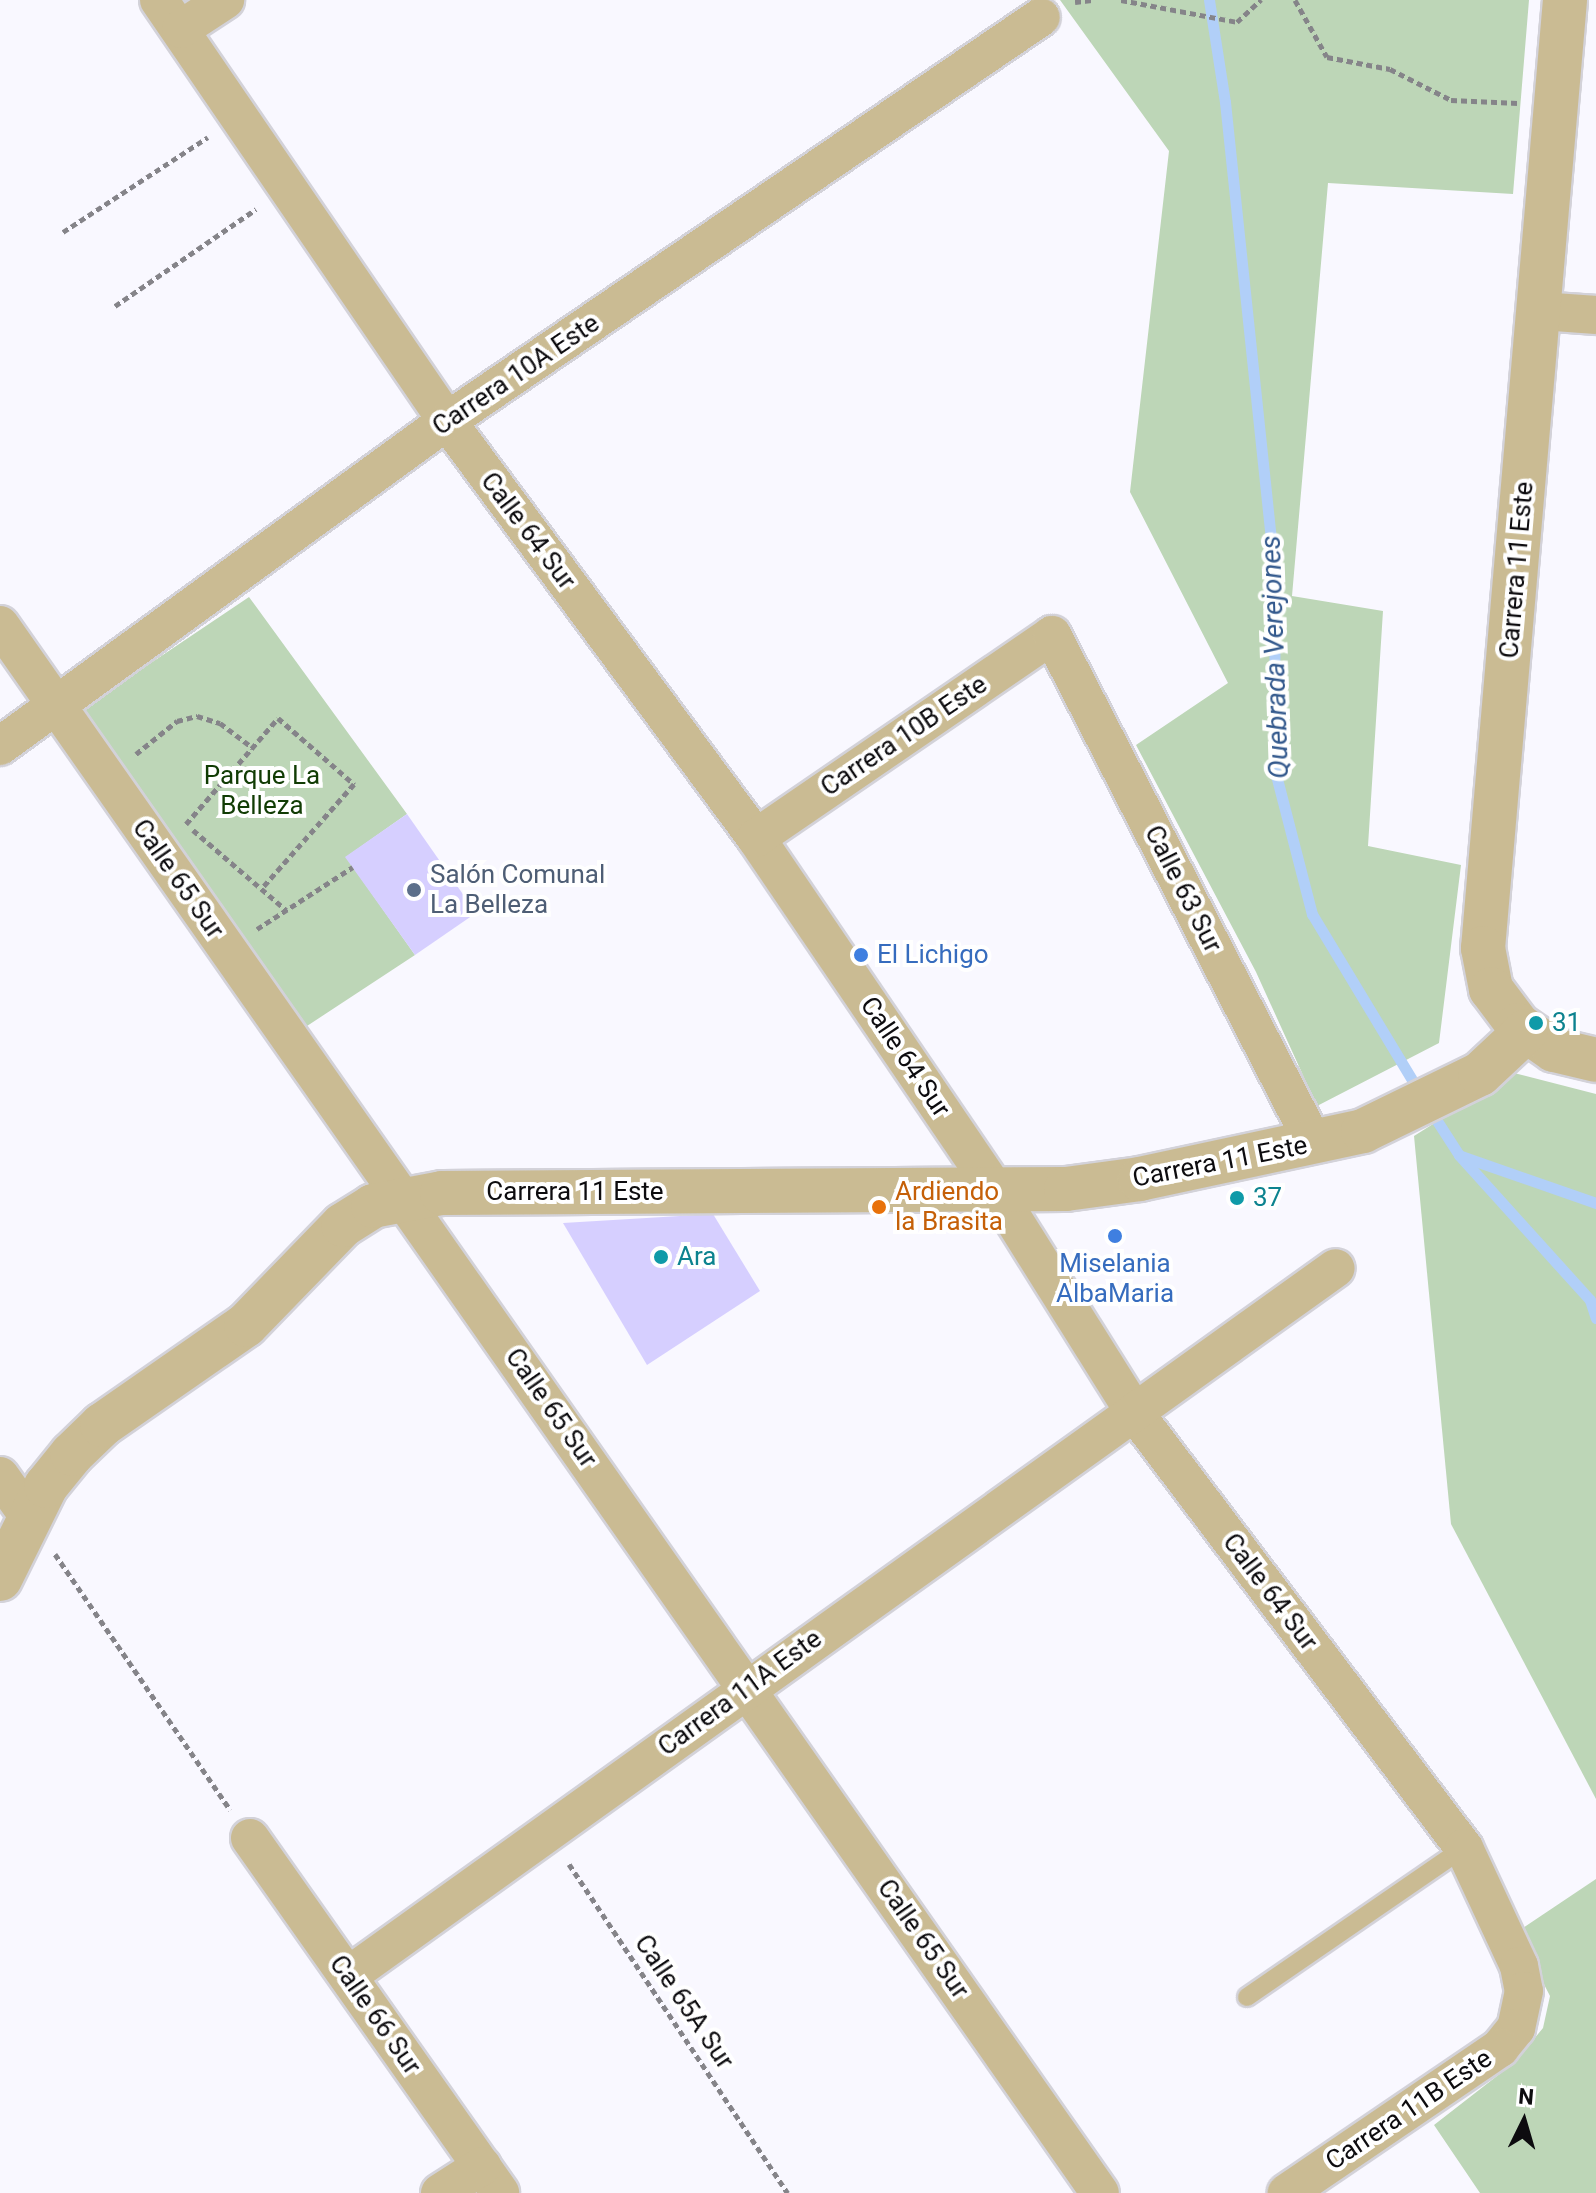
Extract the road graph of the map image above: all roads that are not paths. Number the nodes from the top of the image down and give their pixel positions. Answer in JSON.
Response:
{"nodes":[{"id":1,"x":225,"y":0,"type":"edge"},
{"id":2,"x":1565,"y":0,"type":"edge"},
{"id":3,"x":170,"y":14,"type":"edge"},
{"id":4,"x":1041,"y":17,"type":"dead end"},
{"id":5,"x":1540,"y":311,"type":"junction"},
{"id":6,"x":1596,"y":315,"type":"edge"},
{"id":7,"x":447,"y":421,"type":"junction"},
{"id":8,"x":0,"y":625,"type":"edge"},
{"id":9,"x":1052,"y":635,"type":"joint"},
{"id":10,"x":55,"y":705,"type":"junction"},
{"id":11,"x":0,"y":746,"type":"edge"},
{"id":12,"x":756,"y":838,"type":"junction"},
{"id":13,"x":1526,"y":1031,"type":"junction"},
{"id":14,"x":1596,"y":1060,"type":"edge"},
{"id":15,"x":1314,"y":1144,"type":"junction"},
{"id":16,"x":995,"y":1190,"type":"junction"},
{"id":17,"x":404,"y":1197,"type":"junction"},
{"id":18,"x":1336,"y":1268,"type":"dead end"},
{"id":19,"x":1134,"y":1412,"type":"junction"},
{"id":20,"x":0,"y":1476,"type":"edge"},
{"id":21,"x":29,"y":1517,"type":"junction"},
{"id":22,"x":0,"y":1579,"type":"edge"},
{"id":23,"x":747,"y":1687,"type":"junction"},
{"id":24,"x":250,"y":1838,"type":"road end"},
{"id":25,"x":1464,"y":1848,"type":"junction"},
{"id":26,"x":348,"y":1976,"type":"junction"},
{"id":27,"x":1247,"y":1997,"type":"dead end"},
{"id":28,"x":1520,"y":2016,"type":"joint"},
{"id":29,"x":491,"y":2180,"type":"edge"},
{"id":30,"x":440,"y":2193,"type":"edge"},
{"id":31,"x":1100,"y":2193,"type":"edge"},
{"id":32,"x":1287,"y":2193,"type":"edge"}],
"edges":[{"from":1,"to":3,"type":"street"},
{"from":2,"to":5,"type":"street","name":"Carrera 11 Este"},
{"from":3,"to":7,"type":"street","name":"Calle 64 Sur"},
{"from":4,"to":7,"type":"street","name":"Carrera 10A Este"},
{"from":5,"to":6,"type":"street"},
{"from":5,"to":13,"type":"street","name":"Carrera 11 Este"},
{"from":7,"to":10,"type":"street","name":"Carrera 10A Este"},
{"from":7,"to":12,"type":"street","name":"Calle 64 Sur"},
{"from":8,"to":10,"type":"street","name":"Calle 65 Sur"},
{"from":9,"to":12,"type":"street","name":"Carrera 10B Este"},
{"from":9,"to":15,"type":"street","name":"Calle 63 Sur"},
{"from":10,"to":11,"type":"street","name":"Carrera 10A Este"},
{"from":10,"to":17,"type":"street","name":"Calle 65 Sur"},
{"from":12,"to":16,"type":"street","name":"Calle 64 Sur"},
{"from":13,"to":14,"type":"street"},
{"from":13,"to":15,"type":"street","name":"Carrera 11 Este"},
{"from":15,"to":16,"type":"street","name":"Carrera 11 Este"},
{"from":16,"to":17,"type":"street","name":"Carrera 11 Este"},
{"from":16,"to":19,"type":"street","name":"Calle 64 Sur"},
{"from":17,"to":21,"type":"street","name":"Carrera 11 Este"},
{"from":17,"to":23,"type":"street","name":"Calle 65 Sur"},
{"from":18,"to":19,"type":"street","name":"Carrera 11A Este"},
{"from":19,"to":23,"type":"street","name":"Carrera 11A Este"},
{"from":19,"to":25,"type":"street","name":"Calle 64 Sur"},
{"from":20,"to":21,"type":"street"},
{"from":21,"to":22,"type":"street","name":"Carrera 11 Este"},
{"from":23,"to":26,"type":"street","name":"Carrera 11A Este"},
{"from":23,"to":31,"type":"street","name":"Calle 65 Sur"},
{"from":24,"to":26,"type":"street","name":"Calle 66 Sur"},
{"from":25,"to":27,"type":"lane"},
{"from":25,"to":28,"type":"street","name":"Calle 64 Sur"},
{"from":26,"to":29,"type":"street","name":"Calle 66 Sur"},
{"from":28,"to":32,"type":"street","name":"Carrera 11B Este"},
{"from":29,"to":30,"type":"street"}]}
